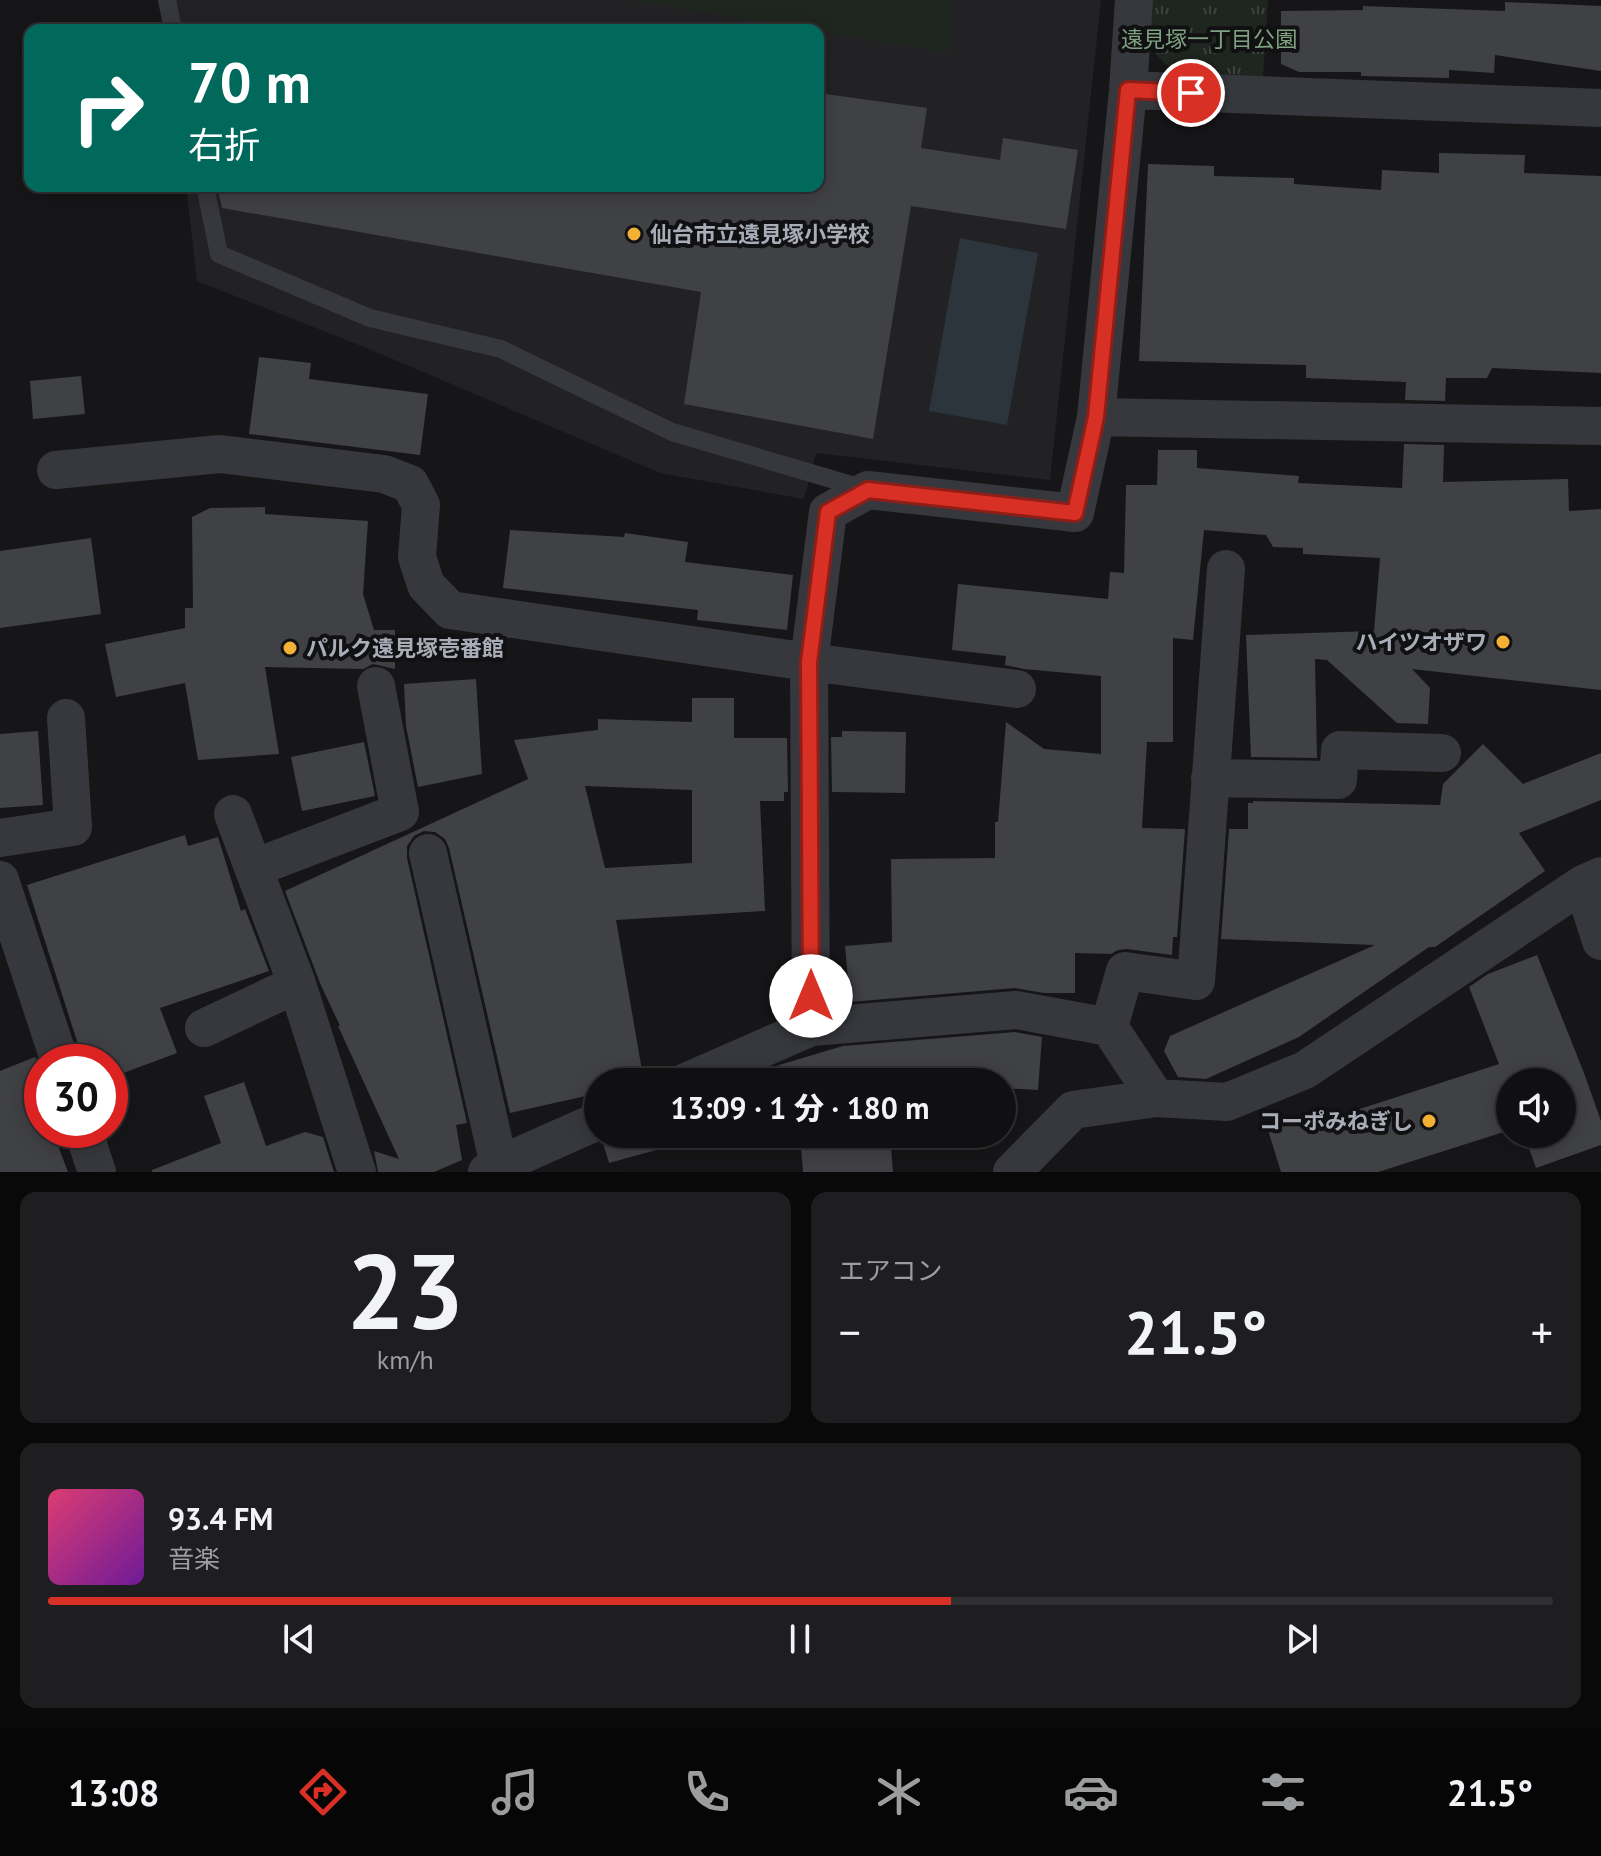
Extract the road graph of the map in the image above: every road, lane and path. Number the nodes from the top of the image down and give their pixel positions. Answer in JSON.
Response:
{"nodes":[{"id":1,"x":167,"y":0,"type":"edge"},
{"id":2,"x":1134,"y":0,"type":"edge"},
{"id":3,"x":172,"y":24,"type":"edge"},
{"id":4,"x":1128,"y":90,"type":"junction"},
{"id":5,"x":1601,"y":108,"type":"edge"},
{"id":6,"x":206,"y":192,"type":"edge"},
{"id":7,"x":1096,"y":417,"type":"junction"},
{"id":8,"x":1601,"y":426,"type":"edge"},
{"id":9,"x":56,"y":470,"type":"dead end"},
{"id":10,"x":868,"y":490,"type":"junction"},
{"id":11,"x":1226,"y":569,"type":"dead end"},
{"id":12,"x":809,"y":662,"type":"junction"},
{"id":13,"x":376,"y":686,"type":"dead end"},
{"id":14,"x":1017,"y":689,"type":"dead end"},
{"id":15,"x":66,"y":718,"type":"dead end"},
{"id":16,"x":1442,"y":753,"type":"dead end"},
{"id":17,"x":1210,"y":778,"type":"junction"},
{"id":18,"x":233,"y":814,"type":"dead end"},
{"id":19,"x":0,"y":838,"type":"edge"},
{"id":20,"x":428,"y":853,"type":"dead end"},
{"id":21,"x":254,"y":868,"type":"junction"},
{"id":22,"x":0,"y":880,"type":"edge"},
{"id":23,"x":1592,"y":880,"type":"edge"},
{"id":24,"x":1601,"y":941,"type":"edge"},
{"id":25,"x":297,"y":984,"type":"junction"},
{"id":26,"x":811,"y":1027,"type":"junction"},
{"id":27,"x":1109,"y":1027,"type":"junction"},
{"id":28,"x":204,"y":1028,"type":"dead end"},
{"id":29,"x":54,"y":1044,"type":"edge"},
{"id":30,"x":718,"y":1068,"type":"edge"},
{"id":31,"x":1156,"y":1098,"type":"junction"},
{"id":32,"x":584,"y":1127,"type":"edge"},
{"id":33,"x":89,"y":1148,"type":"edge"},
{"id":34,"x":493,"y":1168,"type":"edge"},
{"id":35,"x":97,"y":1172,"type":"edge"},
{"id":36,"x":357,"y":1172,"type":"edge"},
{"id":37,"x":1012,"y":1172,"type":"edge"}],
"edges":[{"from":1,"to":3,"type":"lane"},
{"from":2,"to":4,"type":"street"},
{"from":4,"to":5,"type":"street"},
{"from":4,"to":7,"type":"street"},
{"from":6,"to":10,"type":"lane"},
{"from":7,"to":8,"type":"street"},
{"from":7,"to":10,"type":"street"},
{"from":9,"to":12,"type":"street"},
{"from":10,"to":12,"type":"street"},
{"from":11,"to":17,"type":"street"},
{"from":12,"to":14,"type":"street"},
{"from":12,"to":26,"type":"street"},
{"from":13,"to":21,"type":"street"},
{"from":15,"to":19,"type":"street"},
{"from":16,"to":17,"type":"street"},
{"from":17,"to":27,"type":"street"},
{"from":18,"to":21,"type":"street"},
{"from":20,"to":34,"type":"street"},
{"from":21,"to":25,"type":"street"},
{"from":22,"to":29,"type":"street"},
{"from":23,"to":24,"type":"street"},
{"from":23,"to":31,"type":"street"},
{"from":25,"to":28,"type":"street"},
{"from":25,"to":36,"type":"street"},
{"from":26,"to":27,"type":"street"},
{"from":26,"to":30,"type":"street"},
{"from":27,"to":31,"type":"street"},
{"from":31,"to":37,"type":"street"},
{"from":32,"to":34,"type":"street"},
{"from":33,"to":35,"type":"street"}]}
